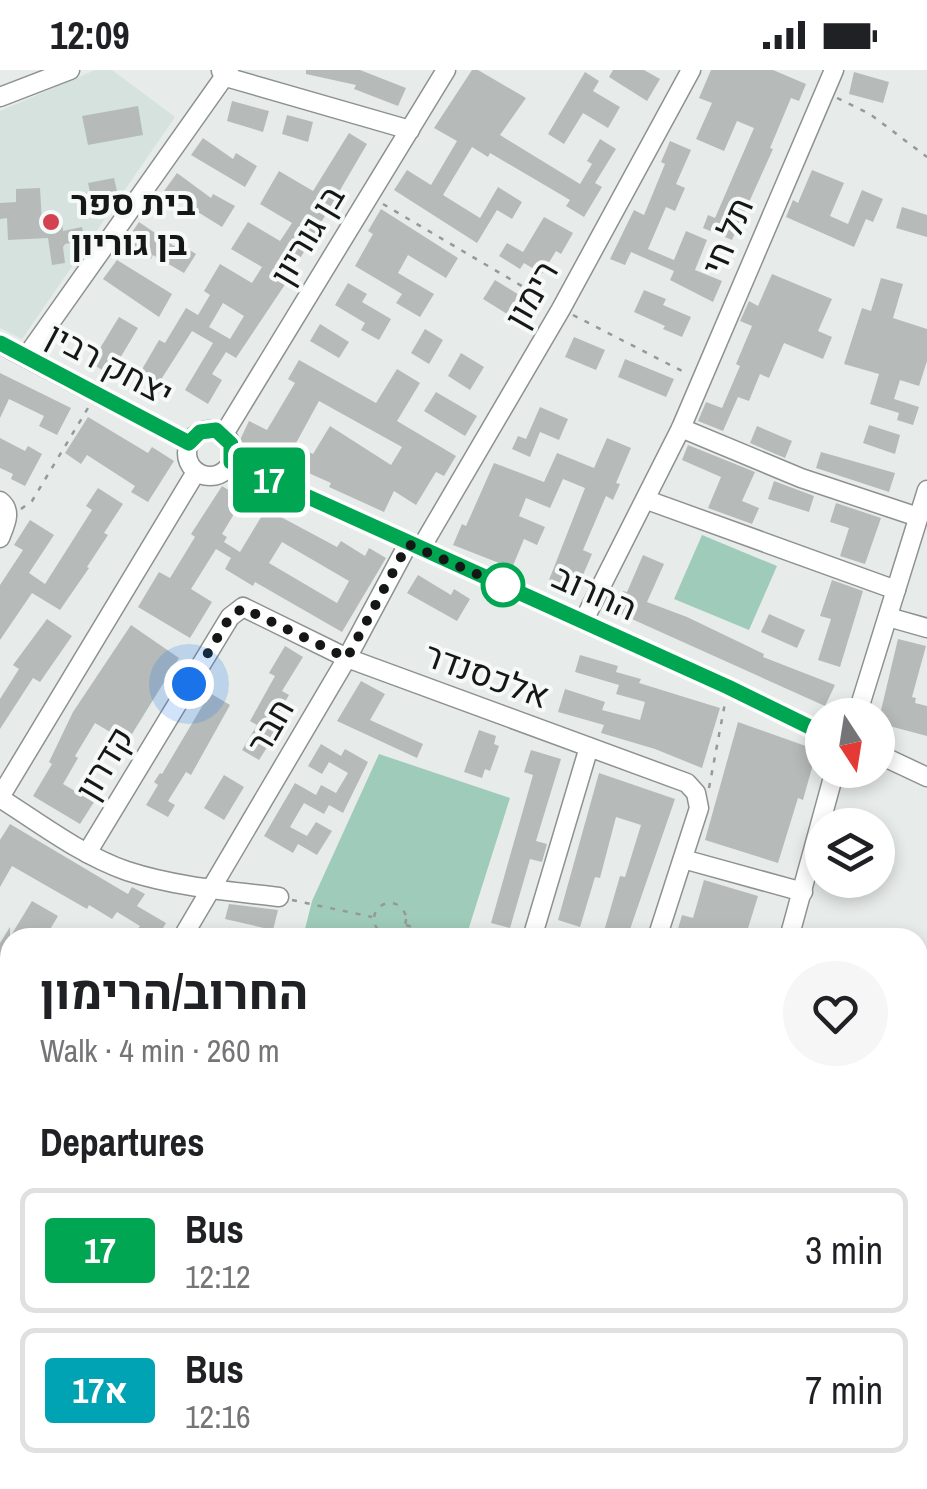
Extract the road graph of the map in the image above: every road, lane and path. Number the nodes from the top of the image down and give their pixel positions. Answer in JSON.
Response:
{"nodes":[{"id":1,"x":70,"y":70,"type":"edge"},
{"id":2,"x":446,"y":70,"type":"edge"},
{"id":3,"x":691,"y":70,"type":"edge"},
{"id":4,"x":834,"y":70,"type":"edge"},
{"id":5,"x":225,"y":72,"type":"edge"},
{"id":6,"x":824,"y":94,"type":"junction"},
{"id":7,"x":0,"y":97,"type":"edge"},
{"id":8,"x":410,"y":130,"type":"junction"},
{"id":9,"x":927,"y":158,"type":"edge"},
{"id":10,"x":368,"y":196,"type":"junction"},
{"id":11,"x":561,"y":309,"type":"junction"},
{"id":12,"x":0,"y":344,"type":"edge"},
{"id":13,"x":26,"y":357,"type":"junction"},
{"id":14,"x":701,"y":380,"type":"junction"},
{"id":15,"x":97,"y":394,"type":"junction"},
{"id":16,"x":680,"y":428,"type":"junction"},
{"id":17,"x":224,"y":434,"type":"junction"},
{"id":18,"x":189,"y":443,"type":"junction"},
{"id":19,"x":231,"y":462,"type":"junction"},
{"id":20,"x":196,"y":472,"type":"junction"},
{"id":21,"x":927,"y":490,"type":"edge"},
{"id":22,"x":647,"y":500,"type":"junction"},
{"id":23,"x":4,"y":510,"type":"edge"},
{"id":24,"x":918,"y":518,"type":"junction"},
{"id":25,"x":0,"y":538,"type":"edge"},
{"id":26,"x":414,"y":546,"type":"junction"},
{"id":27,"x":896,"y":590,"type":"junction"},
{"id":28,"x":243,"y":608,"type":"joint"},
{"id":29,"x":888,"y":617,"type":"junction"},
{"id":30,"x":582,"y":622,"type":"junction"},
{"id":31,"x":927,"y":628,"type":"edge"},
{"id":32,"x":347,"y":658,"type":"junction"},
{"id":33,"x":728,"y":687,"type":"junction"},
{"id":34,"x":862,"y":698,"type":"edge"},
{"id":35,"x":805,"y":725,"type":"edge"},
{"id":36,"x":589,"y":747,"type":"junction"},
{"id":37,"x":895,"y":762,"type":"edge"},
{"id":38,"x":927,"y":776,"type":"edge"},
{"id":39,"x":830,"y":788,"type":"edge"},
{"id":40,"x":0,"y":798,"type":"edge"},
{"id":41,"x":697,"y":800,"type":"junction"},
{"id":42,"x":87,"y":853,"type":"junction"},
{"id":43,"x":683,"y":858,"type":"junction"},
{"id":44,"x":212,"y":890,"type":"junction"},
{"id":45,"x":804,"y":892,"type":"junction"},
{"id":46,"x":279,"y":897,"type":"joint"},
{"id":47,"x":374,"y":917,"type":"junction"},
{"id":48,"x":405,"y":925,"type":"junction"},
{"id":49,"x":188,"y":928,"type":"edge"},
{"id":50,"x":377,"y":928,"type":"edge"},
{"id":51,"x":402,"y":928,"type":"edge"},
{"id":52,"x":415,"y":928,"type":"edge"},
{"id":53,"x":535,"y":928,"type":"edge"},
{"id":54,"x":660,"y":928,"type":"edge"},
{"id":55,"x":792,"y":928,"type":"edge"}],
"edges":[{"from":1,"to":7,"type":"street"},
{"from":2,"to":8,"type":"street","name":"בן גוריון"},
{"from":3,"to":11,"type":"street","name":"רימון"},
{"from":4,"to":6,"type":"street","name":"תל חי"},
{"from":5,"to":8,"type":"street"},
{"from":5,"to":13,"type":"street"},
{"from":6,"to":9,"type":"path"},
{"from":6,"to":14,"type":"street","name":"תל חי"},
{"from":8,"to":10,"type":"street","name":"בן גוריון"},
{"from":10,"to":11,"type":"path"},
{"from":10,"to":17,"type":"street","name":"בן גוריון"},
{"from":11,"to":14,"type":"path"},
{"from":11,"to":26,"type":"street","name":"רימון"},
{"from":12,"to":13,"type":"street","name":"יצחק רבין"},
{"from":13,"to":15,"type":"street","name":"יצחק רבין"},
{"from":14,"to":16,"type":"street","name":"תל חי"},
{"from":15,"to":18,"type":"street","name":"יצחק רבין"},
{"from":15,"to":23,"type":"path"},
{"from":16,"to":22,"type":"street","name":"תל חי"},
{"from":16,"to":24,"type":"street"},
{"from":17,"to":18,"type":"street"},
{"from":17,"to":19,"type":"street"},
{"from":18,"to":20,"type":"street"},
{"from":19,"to":20,"type":"street"},
{"from":19,"to":26,"type":"street","name":"החרוב"},
{"from":20,"to":40,"type":"street"},
{"from":21,"to":24,"type":"street"},
{"from":22,"to":27,"type":"street"},
{"from":22,"to":30,"type":"street","name":"תל חי"},
{"from":23,"to":25,"type":"street"},
{"from":24,"to":27,"type":"street"},
{"from":26,"to":30,"type":"street","name":"החרוב"},
{"from":26,"to":32,"type":"street","name":"חבר"},
{"from":27,"to":29,"type":"street"},
{"from":28,"to":32,"type":"street","name":"אלכסנדר"},
{"from":28,"to":42,"type":"street","name":"קדרון"},
{"from":29,"to":31,"type":"street"},
{"from":29,"to":34,"type":"street"},
{"from":30,"to":33,"type":"street","name":"החרוב"},
{"from":32,"to":36,"type":"street","name":"אלכסנדר"},
{"from":32,"to":44,"type":"street","name":"חבר"},
{"from":33,"to":35,"type":"street","name":"החרוב"},
{"from":33,"to":41,"type":"path"},
{"from":36,"to":41,"type":"street","name":"אלכסנדר"},
{"from":36,"to":53,"type":"street"},
{"from":37,"to":38,"type":"street"},
{"from":39,"to":45,"type":"street"},
{"from":40,"to":42,"type":"street"},
{"from":41,"to":43,"type":"street"},
{"from":42,"to":44,"type":"street"},
{"from":43,"to":45,"type":"street"},
{"from":43,"to":54,"type":"street"},
{"from":44,"to":46,"type":"street"},
{"from":44,"to":49,"type":"street","name":"חבר"},
{"from":45,"to":55,"type":"street"},
{"from":46,"to":47,"type":"path"},
{"from":47,"to":48,"type":"path"},
{"from":47,"to":50,"type":"path"},
{"from":48,"to":51,"type":"path"},
{"from":48,"to":52,"type":"path"}]}
